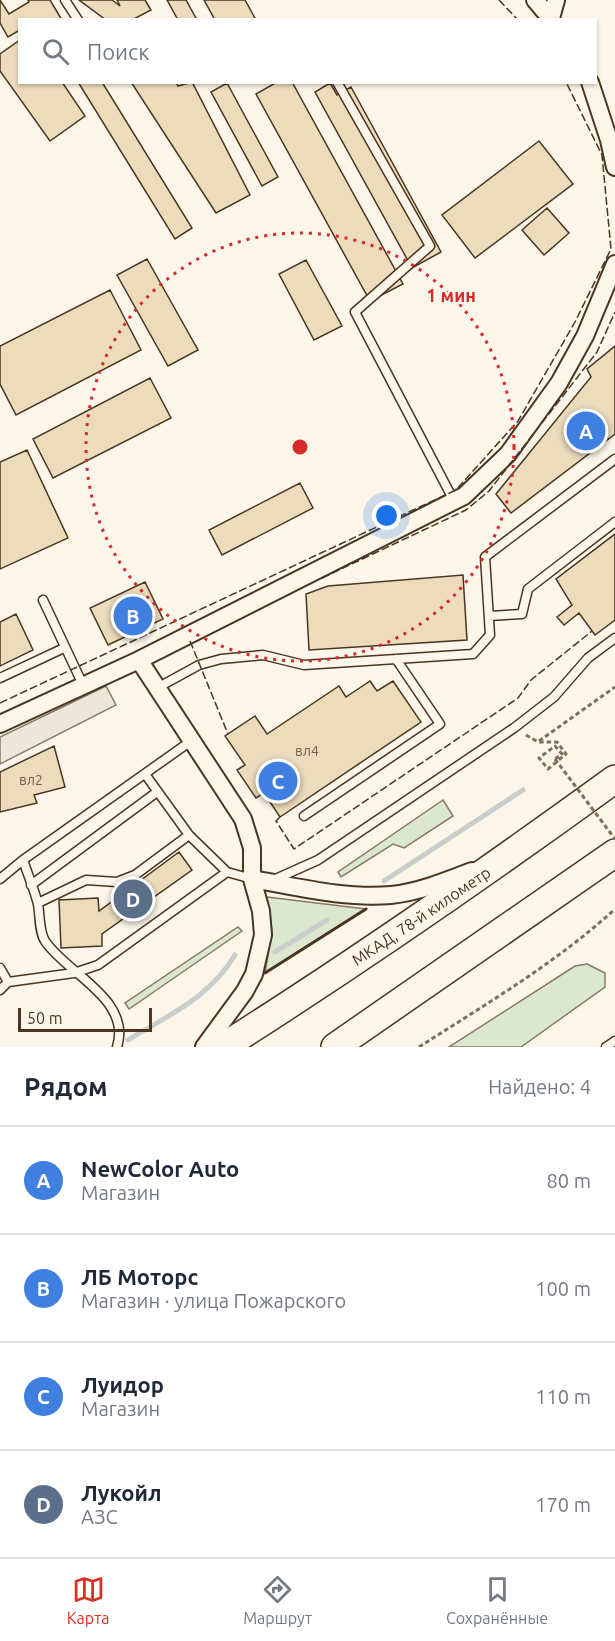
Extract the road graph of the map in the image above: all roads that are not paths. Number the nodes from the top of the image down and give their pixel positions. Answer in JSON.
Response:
{"nodes":[{"id":1,"x":65,"y":0,"type":"edge"},
{"id":2,"x":535,"y":0,"type":"edge"},
{"id":3,"x":556,"y":0,"type":"edge"},
{"id":4,"x":77,"y":18,"type":"edge"},
{"id":5,"x":551,"y":18,"type":"edge"},
{"id":6,"x":552,"y":18,"type":"edge"},
{"id":7,"x":338,"y":84,"type":"edge"},
{"id":8,"x":591,"y":84,"type":"edge"},
{"id":9,"x":615,"y":167,"type":"edge"},
{"id":10,"x":615,"y":264,"type":"edge"},
{"id":11,"x":615,"y":459,"type":"edge"},
{"id":12,"x":454,"y":501,"type":"junction"},
{"id":13,"x":615,"y":522,"type":"edge"},
{"id":14,"x":43,"y":600,"type":"dead end"},
{"id":15,"x":489,"y":616,"type":"junction"},
{"id":16,"x":615,"y":638,"type":"edge"},
{"id":17,"x":64,"y":648,"type":"junction"},
{"id":18,"x":396,"y":659,"type":"junction"},
{"id":19,"x":139,"y":660,"type":"junction"},
{"id":20,"x":0,"y":678,"type":"edge"},
{"id":21,"x":84,"y":687,"type":"junction"},
{"id":22,"x":157,"y":688,"type":"junction"},
{"id":23,"x":0,"y":724,"type":"edge"},
{"id":24,"x":190,"y":741,"type":"junction"},
{"id":25,"x":145,"y":774,"type":"junction"},
{"id":26,"x":615,"y":779,"type":"edge"},
{"id":27,"x":157,"y":792,"type":"junction"},
{"id":28,"x":304,"y":816,"type":"dead end"},
{"id":29,"x":189,"y":835,"type":"junction"},
{"id":30,"x":615,"y":853,"type":"edge"},
{"id":31,"x":23,"y":860,"type":"junction"},
{"id":32,"x":504,"y":860,"type":"junction"},
{"id":33,"x":227,"y":872,"type":"junction"},
{"id":34,"x":0,"y":879,"type":"edge"},
{"id":35,"x":260,"y":881,"type":"junction"},
{"id":36,"x":31,"y":885,"type":"junction"},
{"id":37,"x":38,"y":903,"type":"junction"},
{"id":38,"x":0,"y":968,"type":"edge"},
{"id":39,"x":74,"y":973,"type":"junction"},
{"id":40,"x":8,"y":982,"type":"junction"},
{"id":41,"x":0,"y":990,"type":"edge"},
{"id":42,"x":615,"y":1041,"type":"edge"},
{"id":43,"x":117,"y":1047,"type":"edge"},
{"id":44,"x":204,"y":1047,"type":"edge"},
{"id":45,"x":223,"y":1047,"type":"edge"},
{"id":46,"x":335,"y":1047,"type":"edge"},
{"id":47,"x":606,"y":1047,"type":"edge"}],
"edges":[{"from":1,"to":4,"type":"lane"},
{"from":2,"to":5,"type":"street"},
{"from":3,"to":6,"type":"street"},
{"from":7,"to":12,"type":"lane"},
{"from":8,"to":9,"type":"street"},
{"from":10,"to":12,"type":"street"},
{"from":11,"to":15,"type":"lane"},
{"from":12,"to":19,"type":"street"},
{"from":13,"to":15,"type":"lane"},
{"from":14,"to":17,"type":"lane"},
{"from":15,"to":18,"type":"lane"},
{"from":16,"to":35,"type":"lane"},
{"from":17,"to":20,"type":"lane"},
{"from":17,"to":21,"type":"lane"},
{"from":18,"to":22,"type":"lane"},
{"from":18,"to":28,"type":"lane"},
{"from":19,"to":21,"type":"street"},
{"from":19,"to":22,"type":"street"},
{"from":21,"to":23,"type":"street"},
{"from":22,"to":24,"type":"street"},
{"from":24,"to":25,"type":"lane"},
{"from":24,"to":35,"type":"street"},
{"from":25,"to":27,"type":"lane"},
{"from":25,"to":31,"type":"lane"},
{"from":26,"to":32,"type":"highway","name":"МКАД, 78-й километр"},
{"from":27,"to":29,"type":"lane"},
{"from":27,"to":36,"type":"lane"},
{"from":29,"to":33,"type":"lane"},
{"from":29,"to":37,"type":"lane"},
{"from":30,"to":46,"type":"highway"},
{"from":31,"to":34,"type":"lane"},
{"from":31,"to":36,"type":"lane"},
{"from":32,"to":35,"type":"street"},
{"from":32,"to":45,"type":"highway","name":"МКАД, 78-й километр"},
{"from":33,"to":35,"type":"lane"},
{"from":33,"to":39,"type":"lane"},
{"from":35,"to":44,"type":"street"},
{"from":36,"to":37,"type":"lane"},
{"from":37,"to":39,"type":"lane"},
{"from":38,"to":40,"type":"lane"},
{"from":39,"to":40,"type":"lane"},
{"from":39,"to":43,"type":"lane"},
{"from":40,"to":41,"type":"lane"},
{"from":42,"to":47,"type":"lane"}]}
